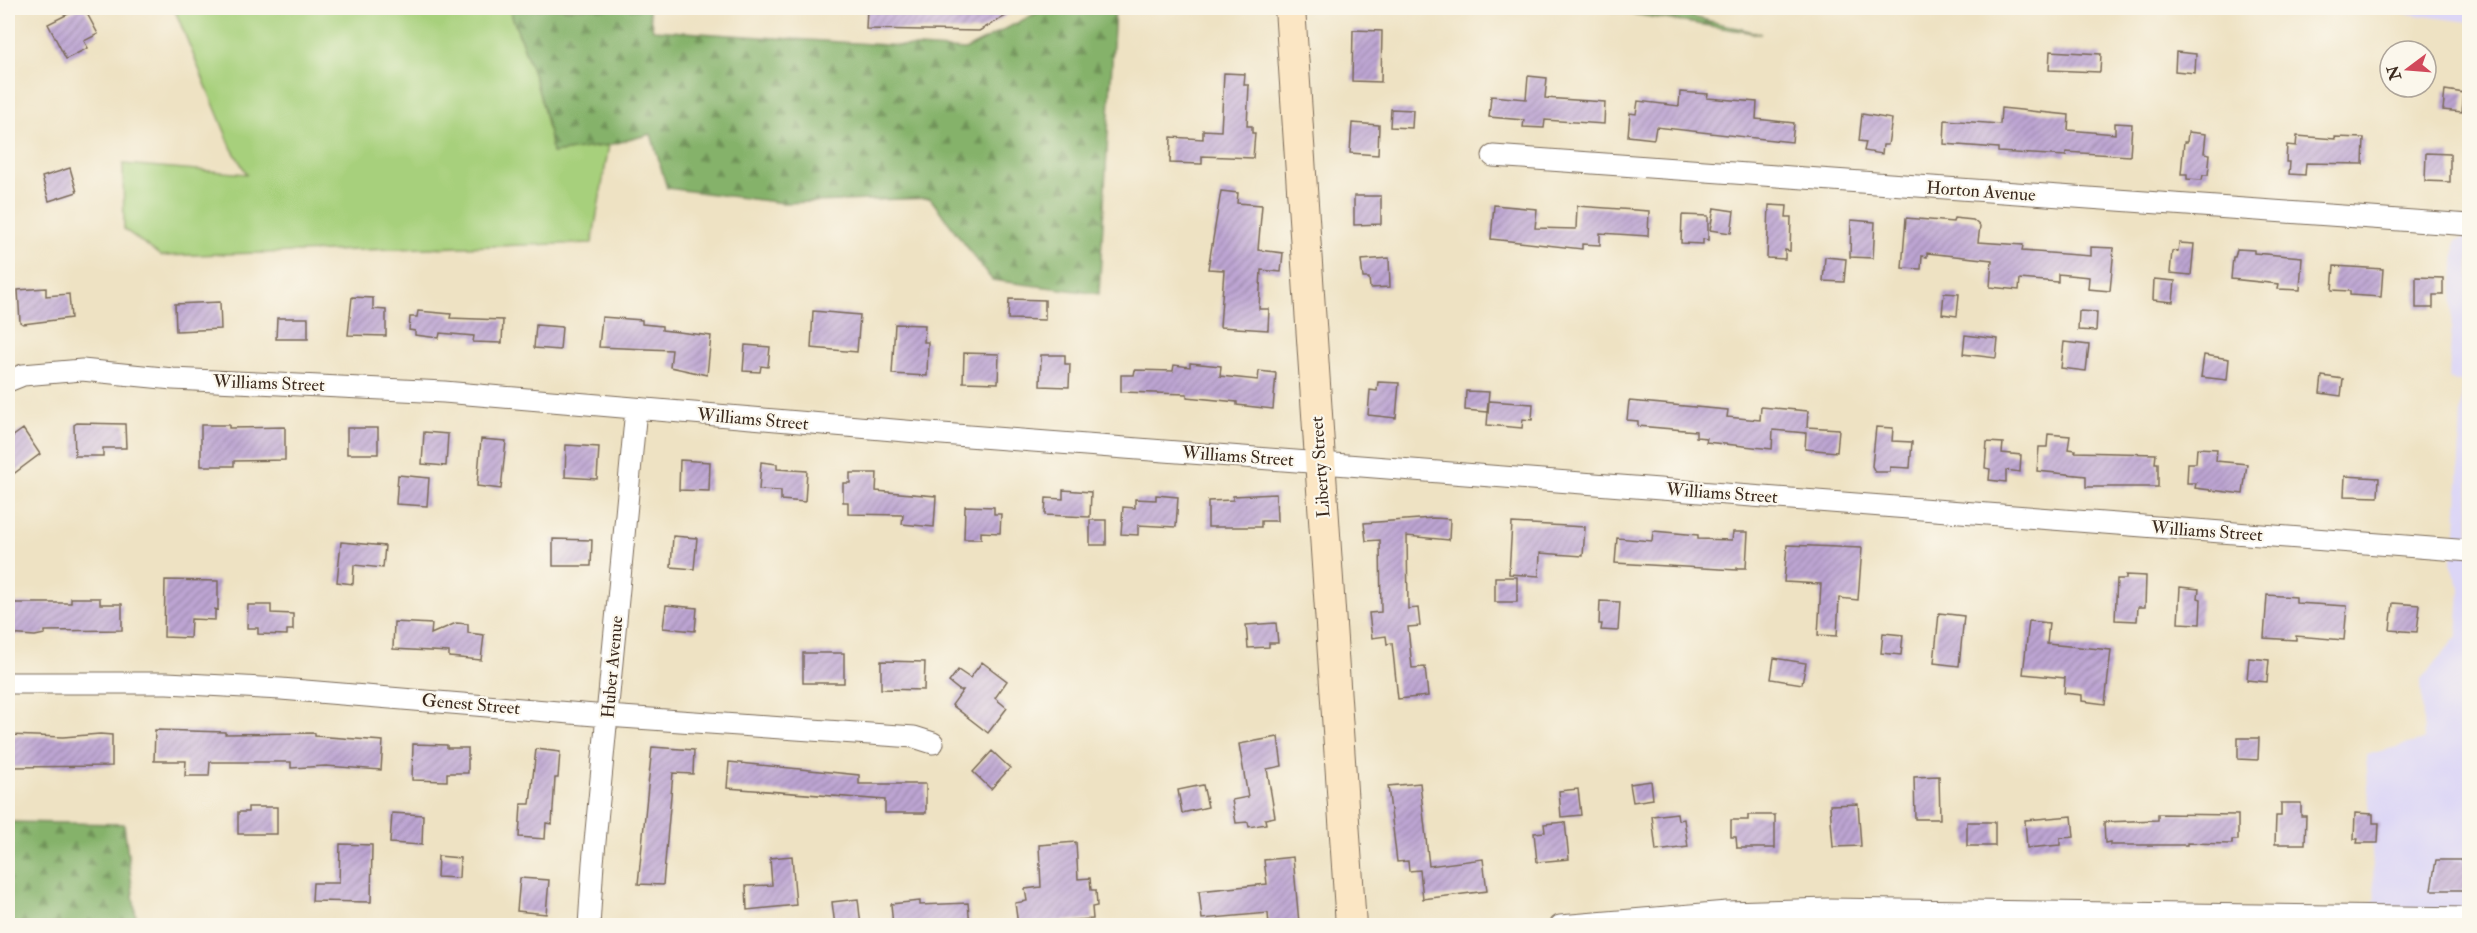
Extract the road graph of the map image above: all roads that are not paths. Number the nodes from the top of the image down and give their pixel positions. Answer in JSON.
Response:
{"nodes":[{"id":1,"x":1290,"y":8,"type":"edge"},
{"id":2,"x":1493,"y":156,"type":"dead end"},
{"id":3,"x":2469,"y":225,"type":"edge"},
{"id":4,"x":8,"y":381,"type":"edge"},
{"id":5,"x":636,"y":409,"type":"junction"},
{"id":6,"x":1320,"y":462,"type":"junction"},
{"id":7,"x":2469,"y":552,"type":"edge"},
{"id":8,"x":8,"y":683,"type":"edge"},
{"id":9,"x":607,"y":716,"type":"junction"},
{"id":10,"x":933,"y":742,"type":"dead end"},
{"id":11,"x":2469,"y":918,"type":"edge"},
{"id":12,"x":589,"y":926,"type":"edge"},
{"id":13,"x":1351,"y":926,"type":"edge"},
{"id":14,"x":1560,"y":926,"type":"edge"}],
"edges":[{"from":1,"to":6,"type":"main road","name":"Liberty Street"},
{"from":2,"to":3,"type":"street","name":"Horton Avenue"},
{"from":4,"to":5,"type":"street","name":"Williams Street"},
{"from":5,"to":6,"type":"street","name":"Williams Street"},
{"from":5,"to":9,"type":"street","name":"Huber Avenue"},
{"from":6,"to":7,"type":"street","name":"Williams Street"},
{"from":6,"to":13,"type":"main road","name":"Liberty Street"},
{"from":8,"to":9,"type":"street","name":"Genest Street"},
{"from":9,"to":10,"type":"street","name":"Genest Street"},
{"from":9,"to":12,"type":"street","name":"Huber Avenue"},
{"from":11,"to":14,"type":"street"}]}
